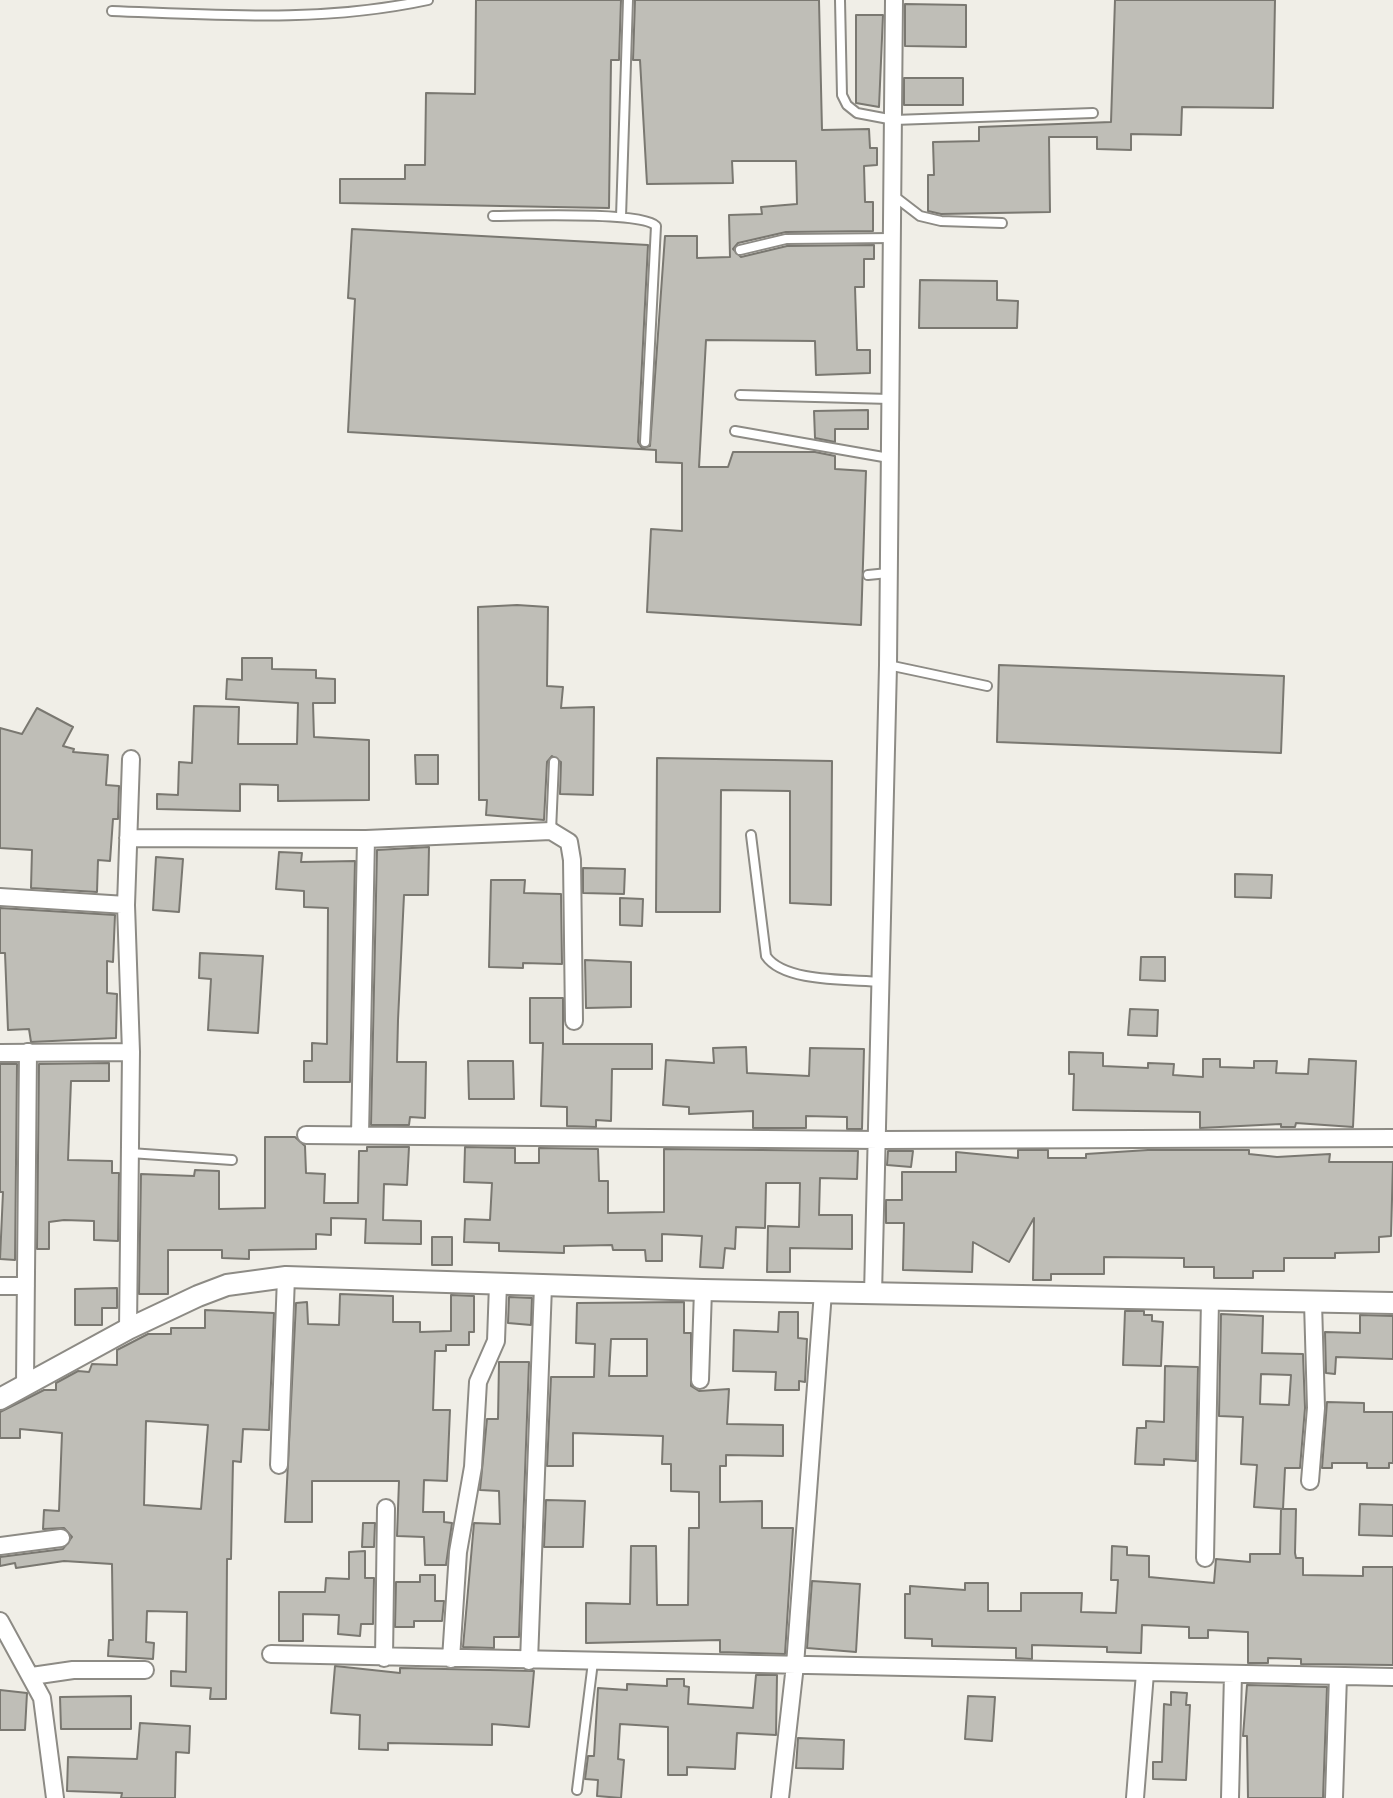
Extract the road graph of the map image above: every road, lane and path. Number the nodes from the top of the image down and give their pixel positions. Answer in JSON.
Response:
{"nodes":[{"id":1,"x":428,"y":0,"type":"edge"},
{"id":2,"x":628,"y":0,"type":"edge"},
{"id":3,"x":840,"y":0,"type":"edge"},
{"id":4,"x":894,"y":0,"type":"edge"},
{"id":5,"x":112,"y":11,"type":"dead end"},
{"id":6,"x":1093,"y":113,"type":"dead end"},
{"id":7,"x":894,"y":120,"type":"junction"},
{"id":8,"x":894,"y":195,"type":"junction"},
{"id":9,"x":493,"y":216,"type":"dead end"},
{"id":10,"x":621,"y":217,"type":"junction"},
{"id":11,"x":1002,"y":223,"type":"dead end"},
{"id":12,"x":894,"y":238,"type":"junction"},
{"id":13,"x":740,"y":250,"type":"dead end"},
{"id":14,"x":740,"y":395,"type":"dead end"},
{"id":15,"x":891,"y":399,"type":"junction"},
{"id":16,"x":735,"y":431,"type":"dead end"},
{"id":17,"x":645,"y":442,"type":"dead end"},
{"id":18,"x":890,"y":458,"type":"junction"},
{"id":19,"x":889,"y":573,"type":"junction"},
{"id":20,"x":868,"y":575,"type":"dead end"},
{"id":21,"x":888,"y":665,"type":"junction"},
{"id":22,"x":987,"y":686,"type":"dead end"},
{"id":23,"x":131,"y":759,"type":"dead end"},
{"id":24,"x":554,"y":762,"type":"dead end"},
{"id":25,"x":551,"y":831,"type":"junction"},
{"id":26,"x":751,"y":835,"type":"dead end"},
{"id":27,"x":128,"y":838,"type":"junction"},
{"id":28,"x":366,"y":839,"type":"junction"},
{"id":29,"x":0,"y":897,"type":"edge"},
{"id":30,"x":126,"y":905,"type":"junction"},
{"id":31,"x":882,"y":982,"type":"junction"},
{"id":32,"x":574,"y":1021,"type":"dead end"},
{"id":33,"x":28,"y":1052,"type":"junction"},
{"id":34,"x":131,"y":1052,"type":"junction"},
{"id":35,"x":0,"y":1053,"type":"edge"},
{"id":36,"x":306,"y":1135,"type":"dead end"},
{"id":37,"x":360,"y":1135,"type":"junction"},
{"id":38,"x":1393,"y":1138,"type":"edge"},
{"id":39,"x":879,"y":1140,"type":"junction"},
{"id":40,"x":128,"y":1153,"type":"junction"},
{"id":41,"x":232,"y":1160,"type":"dead end"},
{"id":42,"x":286,"y":1277,"type":"junction"},
{"id":43,"x":498,"y":1284,"type":"junction"},
{"id":44,"x":0,"y":1286,"type":"edge"},
{"id":45,"x":26,"y":1286,"type":"junction"},
{"id":46,"x":543,"y":1286,"type":"junction"},
{"id":47,"x":703,"y":1290,"type":"junction"},
{"id":48,"x":823,"y":1292,"type":"junction"},
{"id":49,"x":873,"y":1294,"type":"junction"},
{"id":50,"x":1210,"y":1300,"type":"junction"},
{"id":51,"x":1313,"y":1302,"type":"junction"},
{"id":52,"x":1393,"y":1303,"type":"edge"},
{"id":53,"x":128,"y":1329,"type":"junction"},
{"id":54,"x":700,"y":1380,"type":"dead end"},
{"id":55,"x":25,"y":1384,"type":"junction"},
{"id":56,"x":0,"y":1399,"type":"edge"},
{"id":57,"x":279,"y":1465,"type":"dead end"},
{"id":58,"x":1310,"y":1481,"type":"dead end"},
{"id":59,"x":386,"y":1508,"type":"dead end"},
{"id":60,"x":61,"y":1538,"type":"dead end"},
{"id":61,"x":0,"y":1546,"type":"edge"},
{"id":62,"x":1205,"y":1558,"type":"dead end"},
{"id":63,"x":0,"y":1621,"type":"edge"},
{"id":64,"x":271,"y":1654,"type":"dead end"},
{"id":65,"x":384,"y":1658,"type":"junction"},
{"id":66,"x":451,"y":1659,"type":"junction"},
{"id":67,"x":529,"y":1661,"type":"junction"},
{"id":68,"x":593,"y":1662,"type":"junction"},
{"id":69,"x":795,"y":1665,"type":"junction"},
{"id":70,"x":145,"y":1670,"type":"dead end"},
{"id":71,"x":1145,"y":1673,"type":"junction"},
{"id":72,"x":1233,"y":1674,"type":"junction"},
{"id":73,"x":32,"y":1676,"type":"junction"},
{"id":74,"x":1338,"y":1676,"type":"junction"},
{"id":75,"x":1393,"y":1677,"type":"edge"},
{"id":76,"x":577,"y":1790,"type":"dead end"},
{"id":77,"x":55,"y":1798,"type":"edge"},
{"id":78,"x":780,"y":1798,"type":"edge"},
{"id":79,"x":1135,"y":1798,"type":"edge"},
{"id":80,"x":1230,"y":1798,"type":"edge"},
{"id":81,"x":1334,"y":1798,"type":"edge"}],
"edges":[{"from":1,"to":5,"type":"lane"},
{"from":2,"to":10,"type":"lane"},
{"from":3,"to":7,"type":"lane"},
{"from":4,"to":7,"type":"street"},
{"from":6,"to":7,"type":"lane"},
{"from":7,"to":8,"type":"street"},
{"from":8,"to":11,"type":"lane"},
{"from":8,"to":12,"type":"street"},
{"from":9,"to":10,"type":"lane"},
{"from":10,"to":17,"type":"lane"},
{"from":12,"to":13,"type":"lane"},
{"from":12,"to":15,"type":"street"},
{"from":14,"to":15,"type":"lane"},
{"from":15,"to":18,"type":"street"},
{"from":16,"to":18,"type":"lane"},
{"from":18,"to":19,"type":"street"},
{"from":19,"to":20,"type":"lane"},
{"from":19,"to":21,"type":"street"},
{"from":21,"to":22,"type":"lane"},
{"from":21,"to":31,"type":"street"},
{"from":23,"to":27,"type":"street"},
{"from":24,"to":25,"type":"lane"},
{"from":25,"to":28,"type":"street"},
{"from":25,"to":32,"type":"street"},
{"from":26,"to":31,"type":"lane"},
{"from":27,"to":28,"type":"street"},
{"from":27,"to":30,"type":"street"},
{"from":28,"to":37,"type":"street"},
{"from":29,"to":30,"type":"street"},
{"from":30,"to":34,"type":"street"},
{"from":31,"to":39,"type":"street"},
{"from":33,"to":34,"type":"street"},
{"from":33,"to":35,"type":"street"},
{"from":33,"to":45,"type":"street"},
{"from":34,"to":40,"type":"street"},
{"from":36,"to":37,"type":"street"},
{"from":37,"to":39,"type":"street"},
{"from":38,"to":39,"type":"street"},
{"from":39,"to":49,"type":"street"},
{"from":40,"to":41,"type":"lane"},
{"from":40,"to":53,"type":"street"},
{"from":42,"to":43,"type":"street"},
{"from":42,"to":53,"type":"street"},
{"from":42,"to":57,"type":"street"},
{"from":43,"to":46,"type":"street"},
{"from":43,"to":66,"type":"street"},
{"from":44,"to":45,"type":"street"},
{"from":45,"to":55,"type":"street"},
{"from":46,"to":47,"type":"street"},
{"from":46,"to":67,"type":"street"},
{"from":47,"to":48,"type":"street"},
{"from":47,"to":54,"type":"street"},
{"from":48,"to":49,"type":"street"},
{"from":48,"to":69,"type":"street"},
{"from":49,"to":50,"type":"street"},
{"from":50,"to":51,"type":"street"},
{"from":50,"to":62,"type":"street"},
{"from":51,"to":52,"type":"street"},
{"from":51,"to":58,"type":"street"},
{"from":53,"to":55,"type":"street"},
{"from":55,"to":56,"type":"street"},
{"from":59,"to":65,"type":"street"},
{"from":60,"to":61,"type":"street"},
{"from":63,"to":73,"type":"street"},
{"from":64,"to":65,"type":"street"},
{"from":65,"to":66,"type":"street"},
{"from":66,"to":67,"type":"street"},
{"from":67,"to":68,"type":"street"},
{"from":68,"to":69,"type":"street"},
{"from":68,"to":76,"type":"lane"},
{"from":69,"to":71,"type":"street"},
{"from":69,"to":78,"type":"street"},
{"from":70,"to":73,"type":"street"},
{"from":71,"to":72,"type":"street"},
{"from":71,"to":79,"type":"street"},
{"from":72,"to":74,"type":"street"},
{"from":72,"to":80,"type":"street"},
{"from":73,"to":77,"type":"street"},
{"from":74,"to":75,"type":"street"},
{"from":74,"to":81,"type":"street"}]}
